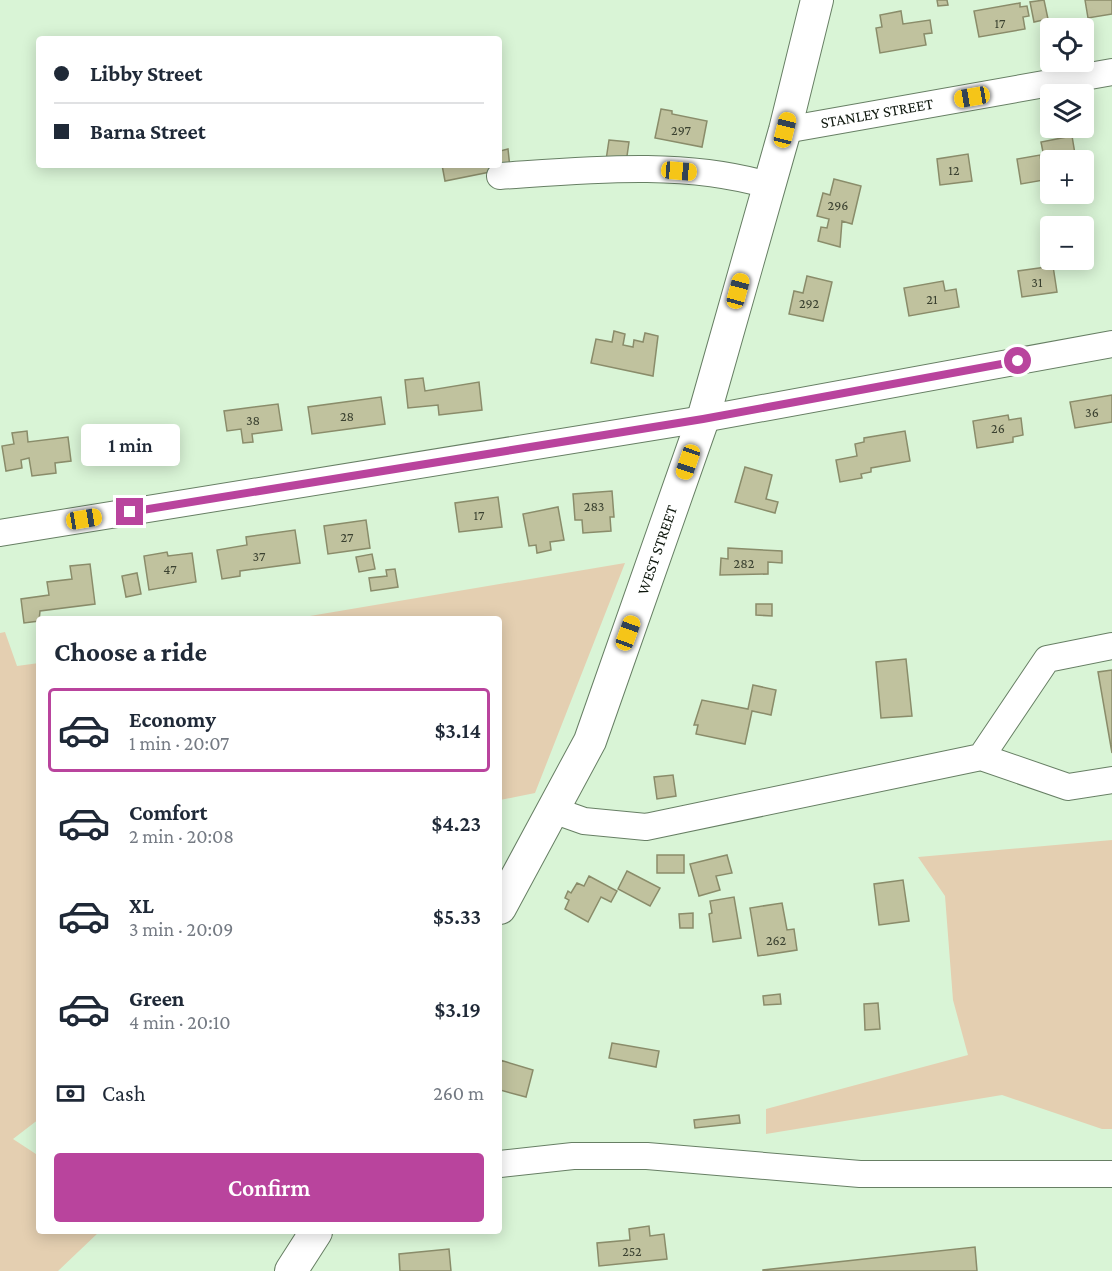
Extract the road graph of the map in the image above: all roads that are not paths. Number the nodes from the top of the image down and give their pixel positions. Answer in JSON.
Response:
{"nodes":[{"id":1,"x":817,"y":0,"type":"edge"},
{"id":2,"x":1112,"y":72,"type":"edge"},
{"id":3,"x":785,"y":130,"type":"junction"},
{"id":4,"x":500,"y":176,"type":"dead end"},
{"id":5,"x":768,"y":185,"type":"junction"},
{"id":6,"x":1112,"y":344,"type":"edge"},
{"id":7,"x":703,"y":419,"type":"junction"},
{"id":8,"x":0,"y":533,"type":"edge"},
{"id":9,"x":1112,"y":646,"type":"edge"},
{"id":10,"x":981,"y":757,"type":"junction"},
{"id":11,"x":1112,"y":780,"type":"edge"},
{"id":12,"x":553,"y":810,"type":"junction"},
{"id":13,"x":502,"y":904,"type":"edge"},
{"id":14,"x":502,"y":1164,"type":"edge"},
{"id":15,"x":1112,"y":1174,"type":"edge"},
{"id":16,"x":315,"y":1234,"type":"edge"},
{"id":17,"x":291,"y":1271,"type":"edge"}],
"edges":[{"from":1,"to":3,"type":"main road","name":"WEST STREET"},
{"from":2,"to":3,"type":"street","name":"STANLEY STREET"},
{"from":3,"to":5,"type":"main road","name":"WEST STREET"},
{"from":4,"to":5,"type":"street"},
{"from":5,"to":7,"type":"main road","name":"WEST STREET"},
{"from":6,"to":7,"type":"street"},
{"from":7,"to":8,"type":"street"},
{"from":7,"to":12,"type":"main road","name":"WEST STREET"},
{"from":9,"to":10,"type":"street"},
{"from":10,"to":11,"type":"street"},
{"from":10,"to":12,"type":"street"},
{"from":12,"to":13,"type":"main road","name":"WEST STREET"},
{"from":14,"to":15,"type":"street"},
{"from":16,"to":17,"type":"main road"}]}
